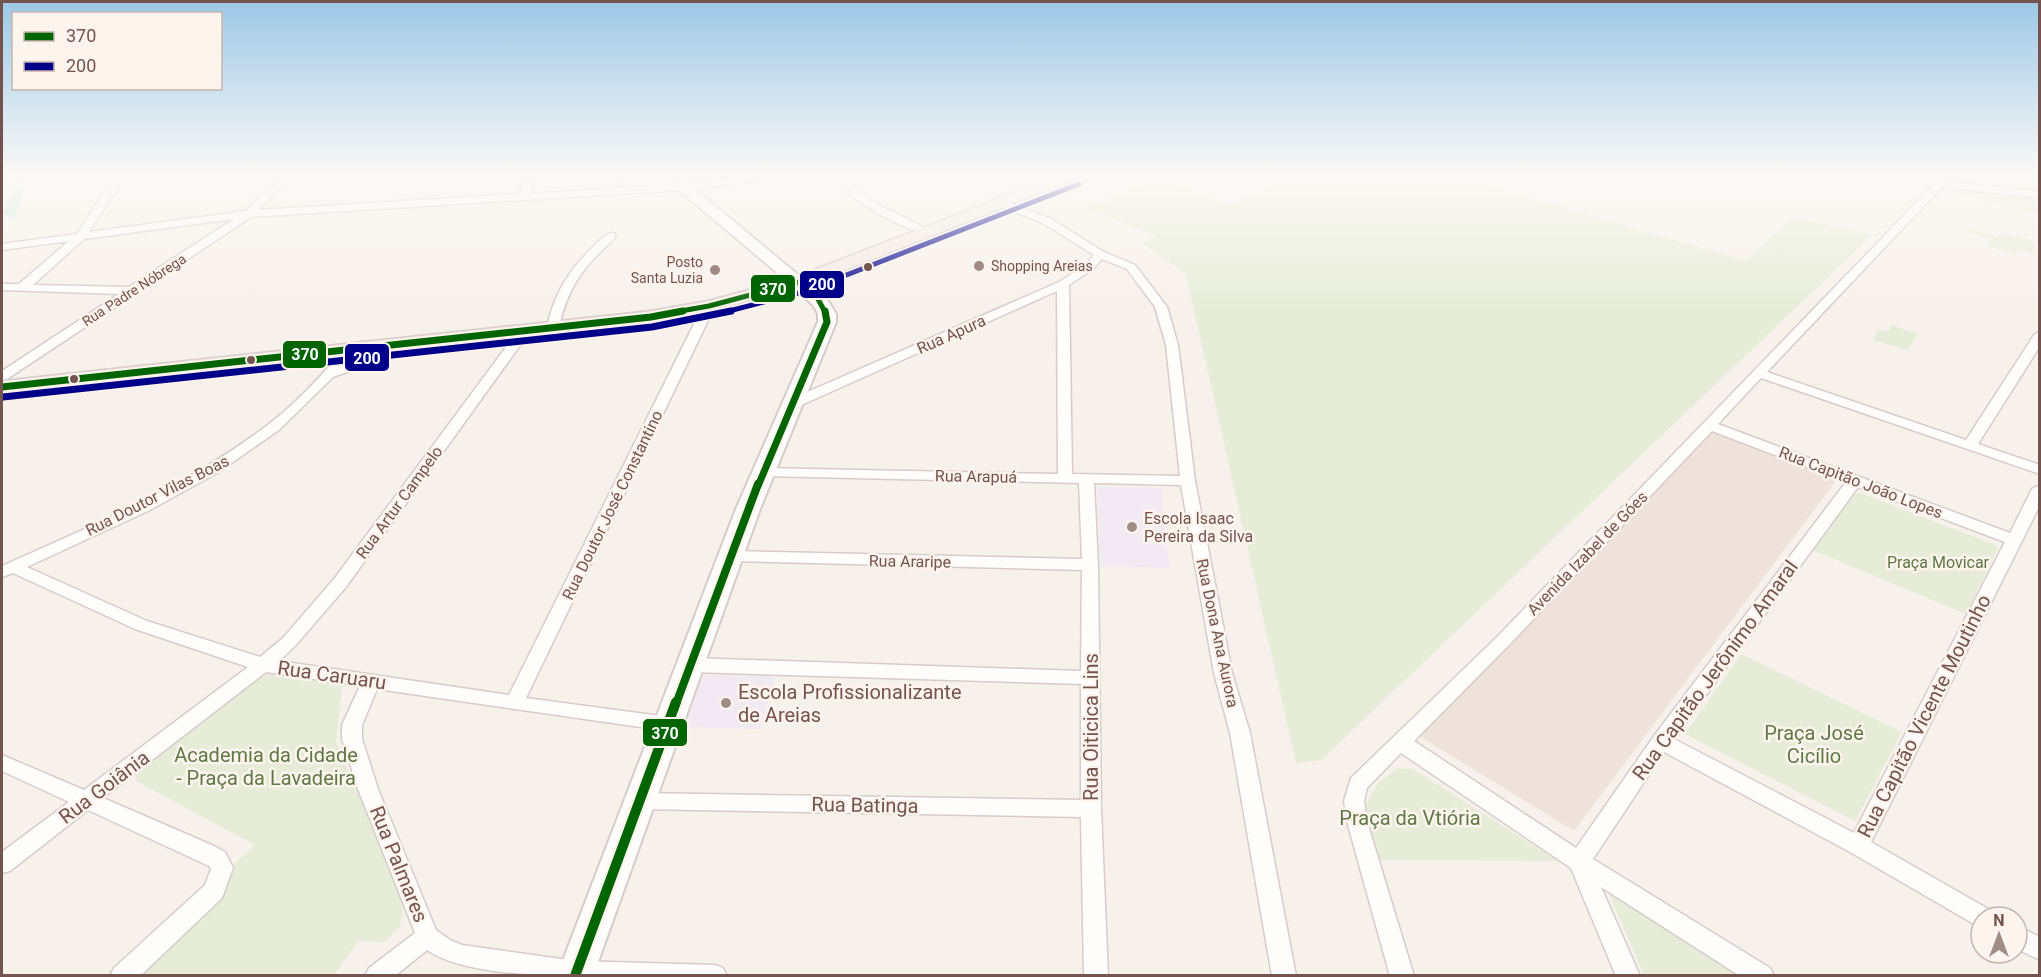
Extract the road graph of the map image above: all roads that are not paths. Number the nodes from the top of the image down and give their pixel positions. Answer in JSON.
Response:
{"nodes":[{"id":1,"x":92,"y":220,"type":"edge"},
{"id":2,"x":206,"y":220,"type":"edge"},
{"id":3,"x":239,"y":220,"type":"edge"},
{"id":4,"x":729,"y":220,"type":"edge"},
{"id":5,"x":902,"y":220,"type":"edge"},
{"id":6,"x":957,"y":220,"type":"edge"},
{"id":7,"x":1043,"y":220,"type":"edge"},
{"id":8,"x":1905,"y":220,"type":"edge"},
{"id":9,"x":928,"y":232,"type":"junction"},
{"id":10,"x":81,"y":236,"type":"junction"},
{"id":11,"x":611,"y":236,"type":"dead end"},
{"id":12,"x":7,"y":246,"type":"edge"},
{"id":13,"x":2,"y":254,"type":"edge"},
{"id":14,"x":1100,"y":254,"type":"junction"},
{"id":15,"x":799,"y":282,"type":"junction"},
{"id":16,"x":1063,"y":284,"type":"junction"},
{"id":17,"x":2,"y":286,"type":"edge"},
{"id":18,"x":23,"y":287,"type":"junction"},
{"id":19,"x":132,"y":291,"type":"junction"},
{"id":20,"x":709,"y":306,"type":"junction"},
{"id":21,"x":553,"y":327,"type":"junction"},
{"id":22,"x":525,"y":330,"type":"junction"},
{"id":23,"x":2040,"y":335,"type":"edge"},
{"id":24,"x":384,"y":346,"type":"junction"},
{"id":25,"x":351,"y":350,"type":"junction"},
{"id":26,"x":1758,"y":373,"type":"junction"},
{"id":27,"x":327,"y":375,"type":"junction"},
{"id":28,"x":2,"y":376,"type":"edge"},
{"id":29,"x":2,"y":387,"type":"edge"},
{"id":30,"x":794,"y":403,"type":"junction"},
{"id":31,"x":1708,"y":425,"type":"junction"},
{"id":32,"x":1969,"y":446,"type":"junction"},
{"id":33,"x":2040,"y":470,"type":"edge"},
{"id":34,"x":763,"y":472,"type":"junction"},
{"id":35,"x":1065,"y":478,"type":"junction"},
{"id":36,"x":1086,"y":478,"type":"junction"},
{"id":37,"x":1855,"y":480,"type":"junction"},
{"id":38,"x":1188,"y":481,"type":"junction"},
{"id":39,"x":2040,"y":489,"type":"edge"},
{"id":40,"x":2014,"y":540,"type":"junction"},
{"id":41,"x":731,"y":556,"type":"junction"},
{"id":42,"x":1090,"y":566,"type":"junction"},
{"id":43,"x":7,"y":570,"type":"edge"},
{"id":44,"x":264,"y":665,"type":"junction"},
{"id":45,"x":691,"y":665,"type":"junction"},
{"id":46,"x":1090,"y":678,"type":"junction"},
{"id":47,"x":372,"y":680,"type":"junction"},
{"id":48,"x":514,"y":704,"type":"junction"},
{"id":49,"x":668,"y":724,"type":"junction"},
{"id":50,"x":1661,"y":741,"type":"junction"},
{"id":51,"x":1401,"y":743,"type":"junction"},
{"id":52,"x":2,"y":763,"type":"edge"},
{"id":53,"x":88,"y":800,"type":"junction"},
{"id":54,"x":639,"y":801,"type":"junction"},
{"id":55,"x":1091,"y":808,"type":"junction"},
{"id":56,"x":1858,"y":846,"type":"junction"},
{"id":57,"x":1579,"y":862,"type":"junction"},
{"id":58,"x":2,"y":864,"type":"edge"},
{"id":59,"x":1969,"y":910,"type":"edge"},
{"id":60,"x":428,"y":937,"type":"junction"},
{"id":61,"x":575,"y":974,"type":"edge"},
{"id":62,"x":122,"y":975,"type":"edge"},
{"id":63,"x":377,"y":975,"type":"edge"},
{"id":64,"x":715,"y":975,"type":"edge"},
{"id":65,"x":1096,"y":975,"type":"edge"},
{"id":66,"x":1284,"y":975,"type":"edge"},
{"id":67,"x":1402,"y":975,"type":"edge"},
{"id":68,"x":1628,"y":975,"type":"edge"},
{"id":69,"x":1762,"y":975,"type":"edge"}],
"edges":[{"from":1,"to":10,"type":"street"},
{"from":2,"to":10,"type":"street"},
{"from":3,"to":19,"type":"street","name":"Rua Padre Nóbrega"},
{"from":4,"to":15,"type":"main road"},
{"from":5,"to":9,"type":"street"},
{"from":6,"to":9,"type":"main road"},
{"from":7,"to":14,"type":"street","name":"Rua Dona Ana Aurora"},
{"from":8,"to":26,"type":"street","name":"Avenida Izabel de Góes"},
{"from":9,"to":15,"type":"main road"},
{"from":10,"to":12,"type":"street"},
{"from":10,"to":18,"type":"street"},
{"from":11,"to":21,"type":"street"},
{"from":12,"to":13,"type":"street"},
{"from":14,"to":16,"type":"street","name":"Rua Apura"},
{"from":14,"to":38,"type":"street","name":"Rua Dona Ana Aurora"},
{"from":15,"to":20,"type":"main road"},
{"from":15,"to":30,"type":"main road"},
{"from":16,"to":30,"type":"street","name":"Rua Apura"},
{"from":16,"to":35,"type":"street"},
{"from":17,"to":18,"type":"street"},
{"from":18,"to":19,"type":"street"},
{"from":19,"to":28,"type":"street","name":"Rua Padre Nóbrega"},
{"from":20,"to":21,"type":"main road"},
{"from":20,"to":48,"type":"street","name":"Rua Doutor José Constantino"},
{"from":21,"to":22,"type":"main road"},
{"from":22,"to":24,"type":"main road"},
{"from":22,"to":44,"type":"street","name":"Rua Artur Campelo"},
{"from":23,"to":32,"type":"street"},
{"from":24,"to":25,"type":"main road"},
{"from":24,"to":27,"type":"street","name":"Rua Doutor Vilas Boas"},
{"from":25,"to":27,"type":"street","name":"Rua Doutor Vilas Boas"},
{"from":25,"to":29,"type":"main road"},
{"from":26,"to":31,"type":"street","name":"Avenida Izabel de Góes"},
{"from":26,"to":32,"type":"street"},
{"from":27,"to":43,"type":"street","name":"Rua Doutor Vilas Boas"},
{"from":30,"to":34,"type":"main road"},
{"from":31,"to":37,"type":"street","name":"Rua Capitão João Lopes"},
{"from":31,"to":51,"type":"street","name":"Avenida Izabel de Góes"},
{"from":32,"to":33,"type":"street"},
{"from":34,"to":35,"type":"street","name":"Rua Arapuá"},
{"from":34,"to":41,"type":"main road"},
{"from":35,"to":36,"type":"street","name":"Rua Arapuá"},
{"from":36,"to":38,"type":"street","name":"Rua Arapuá"},
{"from":36,"to":42,"type":"street","name":"Rua Oiticica Lins"},
{"from":37,"to":40,"type":"street","name":"Rua Capitão João Lopes"},
{"from":37,"to":50,"type":"street","name":"Rua Capitão Jerônimo Amaral"},
{"from":38,"to":66,"type":"street","name":"Rua Dona Ana Aurora"},
{"from":39,"to":40,"type":"street","name":"Rua Capitão Vicente Moutinho"},
{"from":40,"to":56,"type":"street","name":"Rua Capitão Vicente Moutinho"},
{"from":41,"to":42,"type":"street","name":"Rua Araripe"},
{"from":41,"to":45,"type":"main road"},
{"from":42,"to":46,"type":"street","name":"Rua Oiticica Lins"},
{"from":43,"to":44,"type":"street","name":"Rua Caruaru"},
{"from":44,"to":47,"type":"street","name":"Rua Caruaru"},
{"from":44,"to":53,"type":"street","name":"Rua Goiânia"},
{"from":45,"to":46,"type":"street"},
{"from":45,"to":49,"type":"main road"},
{"from":46,"to":55,"type":"street","name":"Rua Oiticica Lins"},
{"from":47,"to":48,"type":"street","name":"Rua Caruaru"},
{"from":47,"to":60,"type":"street","name":"Rua Palmares"},
{"from":48,"to":49,"type":"street","name":"Rua Caruaru"},
{"from":49,"to":54,"type":"main road"},
{"from":50,"to":56,"type":"street"},
{"from":50,"to":57,"type":"street","name":"Rua Capitão Jerônimo Amaral"},
{"from":51,"to":57,"type":"street"},
{"from":51,"to":67,"type":"street","name":"Avenida Izabel de Góes"},
{"from":52,"to":53,"type":"street"},
{"from":53,"to":58,"type":"street","name":"Rua Goiânia"},
{"from":53,"to":62,"type":"street"},
{"from":54,"to":55,"type":"street","name":"Rua Batinga"},
{"from":54,"to":61,"type":"main road"},
{"from":55,"to":65,"type":"street","name":"Rua Oiticica Lins"},
{"from":56,"to":59,"type":"street"},
{"from":57,"to":68,"type":"street"},
{"from":57,"to":69,"type":"street"},
{"from":60,"to":61,"type":"street","name":"Rua Palmares"},
{"from":60,"to":63,"type":"street"},
{"from":61,"to":64,"type":"street","name":"Rua Palmares"}]}
